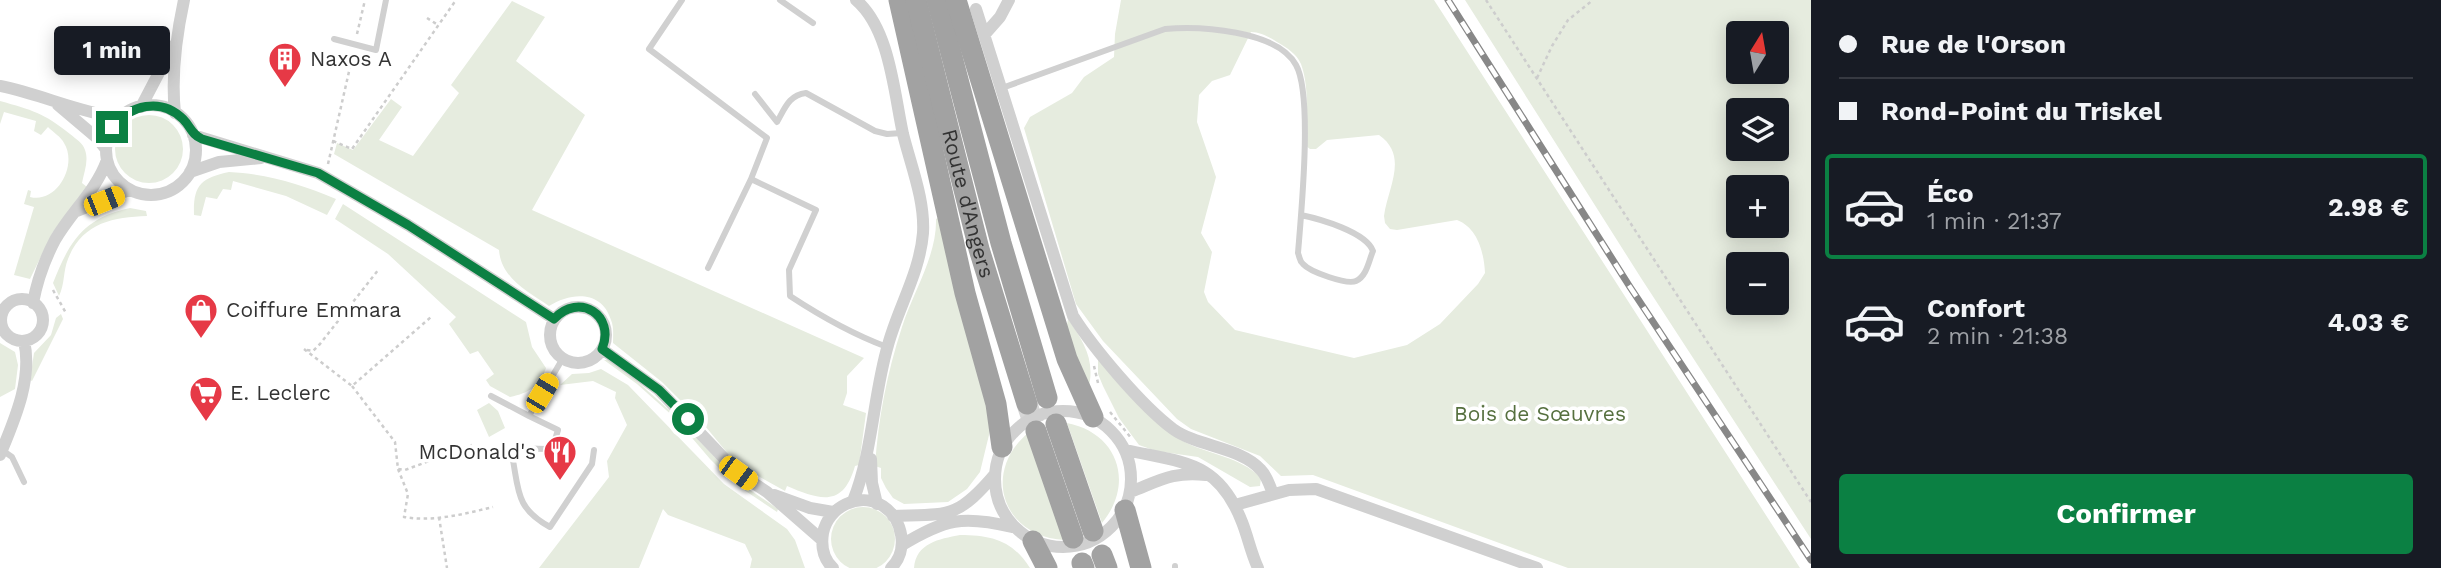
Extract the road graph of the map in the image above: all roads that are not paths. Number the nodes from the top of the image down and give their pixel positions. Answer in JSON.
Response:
{"nodes":[{"id":1,"x":184,"y":0,"type":"edge"},
{"id":2,"x":386,"y":0,"type":"edge"},
{"id":3,"x":682,"y":0,"type":"edge"},
{"id":4,"x":780,"y":0,"type":"edge"},
{"id":5,"x":856,"y":0,"type":"edge"},
{"id":6,"x":899,"y":0,"type":"edge"},
{"id":7,"x":916,"y":0,"type":"edge"},
{"id":8,"x":937,"y":0,"type":"edge"},
{"id":9,"x":956,"y":0,"type":"edge"},
{"id":10,"x":1009,"y":0,"type":"edge"},
{"id":11,"x":976,"y":9,"type":"dead end"},
{"id":12,"x":813,"y":23,"type":"dead end"},
{"id":13,"x":985,"y":34,"type":"junction"},
{"id":14,"x":334,"y":39,"type":"dead end"},
{"id":15,"x":176,"y":40,"type":"junction"},
{"id":16,"x":0,"y":86,"type":"edge"},
{"id":17,"x":1002,"y":88,"type":"junction"},
{"id":18,"x":755,"y":94,"type":"dead end"},
{"id":19,"x":52,"y":101,"type":"junction"},
{"id":20,"x":141,"y":107,"type":"junction"},
{"id":21,"x":175,"y":113,"type":"junction"},
{"id":22,"x":119,"y":118,"type":"junction"},
{"id":23,"x":903,"y":133,"type":"junction"},
{"id":24,"x":193,"y":135,"type":"junction"},
{"id":25,"x":106,"y":154,"type":"junction"},
{"id":26,"x":268,"y":158,"type":"junction"},
{"id":27,"x":190,"y":172,"type":"junction"},
{"id":28,"x":751,"y":178,"type":"junction"},
{"id":29,"x":129,"y":190,"type":"junction"},
{"id":30,"x":77,"y":211,"type":"junction"},
{"id":31,"x":1301,"y":215,"type":"junction"},
{"id":32,"x":708,"y":268,"type":"dead end"},
{"id":33,"x":33,"y":303,"type":"junction"},
{"id":34,"x":554,"y":319,"type":"junction"},
{"id":35,"x":1,"y":325,"type":"edge"},
{"id":36,"x":24,"y":341,"type":"junction"},
{"id":37,"x":887,"y":347,"type":"junction"},
{"id":38,"x":602,"y":349,"type":"junction"},
{"id":39,"x":563,"y":358,"type":"junction"},
{"id":40,"x":491,"y":396,"type":"dead end"},
{"id":41,"x":1104,"y":412,"type":"junction"},
{"id":42,"x":529,"y":416,"type":"junction"},
{"id":43,"x":1056,"y":424,"type":"tunnel mouth"},
{"id":44,"x":1036,"y":431,"type":"tunnel mouth"},
{"id":45,"x":870,"y":441,"type":"junction"},
{"id":46,"x":1002,"y":447,"type":"junction"},
{"id":47,"x":594,"y":450,"type":"dead end"},
{"id":48,"x":1126,"y":450,"type":"junction"},
{"id":49,"x":1,"y":452,"type":"edge"},
{"id":50,"x":995,"y":474,"type":"junction"},
{"id":51,"x":1210,"y":476,"type":"junction"},
{"id":52,"x":24,"y":482,"type":"dead end"},
{"id":53,"x":767,"y":492,"type":"junction"},
{"id":54,"x":1273,"y":494,"type":"junction"},
{"id":55,"x":853,"y":501,"type":"junction"},
{"id":56,"x":1127,"y":501,"type":"junction"},
{"id":57,"x":877,"y":504,"type":"junction"},
{"id":58,"x":1235,"y":505,"type":"junction"},
{"id":59,"x":833,"y":513,"type":"junction"},
{"id":60,"x":893,"y":516,"type":"junction"},
{"id":61,"x":1013,"y":527,"type":"junction"},
{"id":62,"x":1093,"y":531,"type":"dead end"},
{"id":63,"x":1073,"y":538,"type":"dead end"},
{"id":64,"x":822,"y":540,"type":"junction"},
{"id":65,"x":1033,"y":541,"type":"junction"},
{"id":66,"x":902,"y":545,"type":"junction"},
{"id":67,"x":828,"y":566,"type":"edge"},
{"id":68,"x":893,"y":567,"type":"edge"},
{"id":69,"x":1046,"y":568,"type":"edge"},
{"id":70,"x":1141,"y":568,"type":"edge"},
{"id":71,"x":1258,"y":568,"type":"edge"},
{"id":72,"x":1537,"y":568,"type":"edge"}],
"edges":[{"from":1,"to":15,"type":"street"},
{"from":2,"to":14,"type":"lane"},
{"from":3,"to":28,"type":"lane"},
{"from":4,"to":12,"type":"lane"},
{"from":5,"to":23,"type":"street"},
{"from":6,"to":46,"type":"highway"},
{"from":7,"to":8,"type":"highway","name":"Route d'Angers"},
{"from":9,"to":41,"type":"highway"},
{"from":10,"to":13,"type":"street"},
{"from":11,"to":13,"type":"street"},
{"from":13,"to":17,"type":"street"},
{"from":15,"to":20,"type":"street"},
{"from":15,"to":21,"type":"street"},
{"from":16,"to":19,"type":"street"},
{"from":17,"to":31,"type":"lane"},
{"from":17,"to":54,"type":"street"},
{"from":18,"to":23,"type":"lane"},
{"from":19,"to":22,"type":"street"},
{"from":19,"to":25,"type":"street"},
{"from":20,"to":21,"type":"street"},
{"from":20,"to":22,"type":"street"},
{"from":21,"to":24,"type":"street"},
{"from":22,"to":25,"type":"street"},
{"from":23,"to":37,"type":"street"},
{"from":24,"to":26,"type":"street"},
{"from":24,"to":27,"type":"street"},
{"from":25,"to":29,"type":"street"},
{"from":25,"to":30,"type":"street"},
{"from":26,"to":27,"type":"street"},
{"from":26,"to":34,"type":"street"},
{"from":27,"to":29,"type":"street"},
{"from":28,"to":32,"type":"lane"},
{"from":28,"to":37,"type":"lane"},
{"from":29,"to":30,"type":"street"},
{"from":30,"to":33,"type":"street"},
{"from":31,"to":31,"type":"lane"},
{"from":33,"to":35,"type":"street"},
{"from":33,"to":36,"type":"street"},
{"from":34,"to":38,"type":"street"},
{"from":34,"to":39,"type":"street"},
{"from":35,"to":36,"type":"street"},
{"from":36,"to":49,"type":"street"},
{"from":37,"to":45,"type":"street"},
{"from":38,"to":39,"type":"street"},
{"from":38,"to":53,"type":"street"},
{"from":39,"to":42,"type":"lane"},
{"from":40,"to":42,"type":"lane"},
{"from":41,"to":46,"type":"street"},
{"from":41,"to":48,"type":"street"},
{"from":42,"to":47,"type":"lane"},
{"from":43,"to":62,"type":"highway"},
{"from":44,"to":63,"type":"highway"},
{"from":45,"to":55,"type":"street"},
{"from":45,"to":57,"type":"street"},
{"from":46,"to":50,"type":"street"},
{"from":48,"to":51,"type":"street"},
{"from":48,"to":56,"type":"street"},
{"from":49,"to":52,"type":"lane"},
{"from":50,"to":60,"type":"street"},
{"from":50,"to":61,"type":"street"},
{"from":51,"to":56,"type":"street"},
{"from":51,"to":58,"type":"street"},
{"from":53,"to":59,"type":"street"},
{"from":53,"to":64,"type":"street"},
{"from":54,"to":58,"type":"street"},
{"from":54,"to":72,"type":"street"},
{"from":55,"to":57,"type":"street"},
{"from":55,"to":59,"type":"street"},
{"from":56,"to":65,"type":"street"},
{"from":56,"to":70,"type":"highway"},
{"from":57,"to":60,"type":"street"},
{"from":58,"to":71,"type":"street"},
{"from":59,"to":64,"type":"street"},
{"from":60,"to":66,"type":"street"},
{"from":61,"to":65,"type":"street"},
{"from":61,"to":66,"type":"street"},
{"from":64,"to":67,"type":"street"},
{"from":65,"to":69,"type":"highway"},
{"from":66,"to":68,"type":"street"}]}
